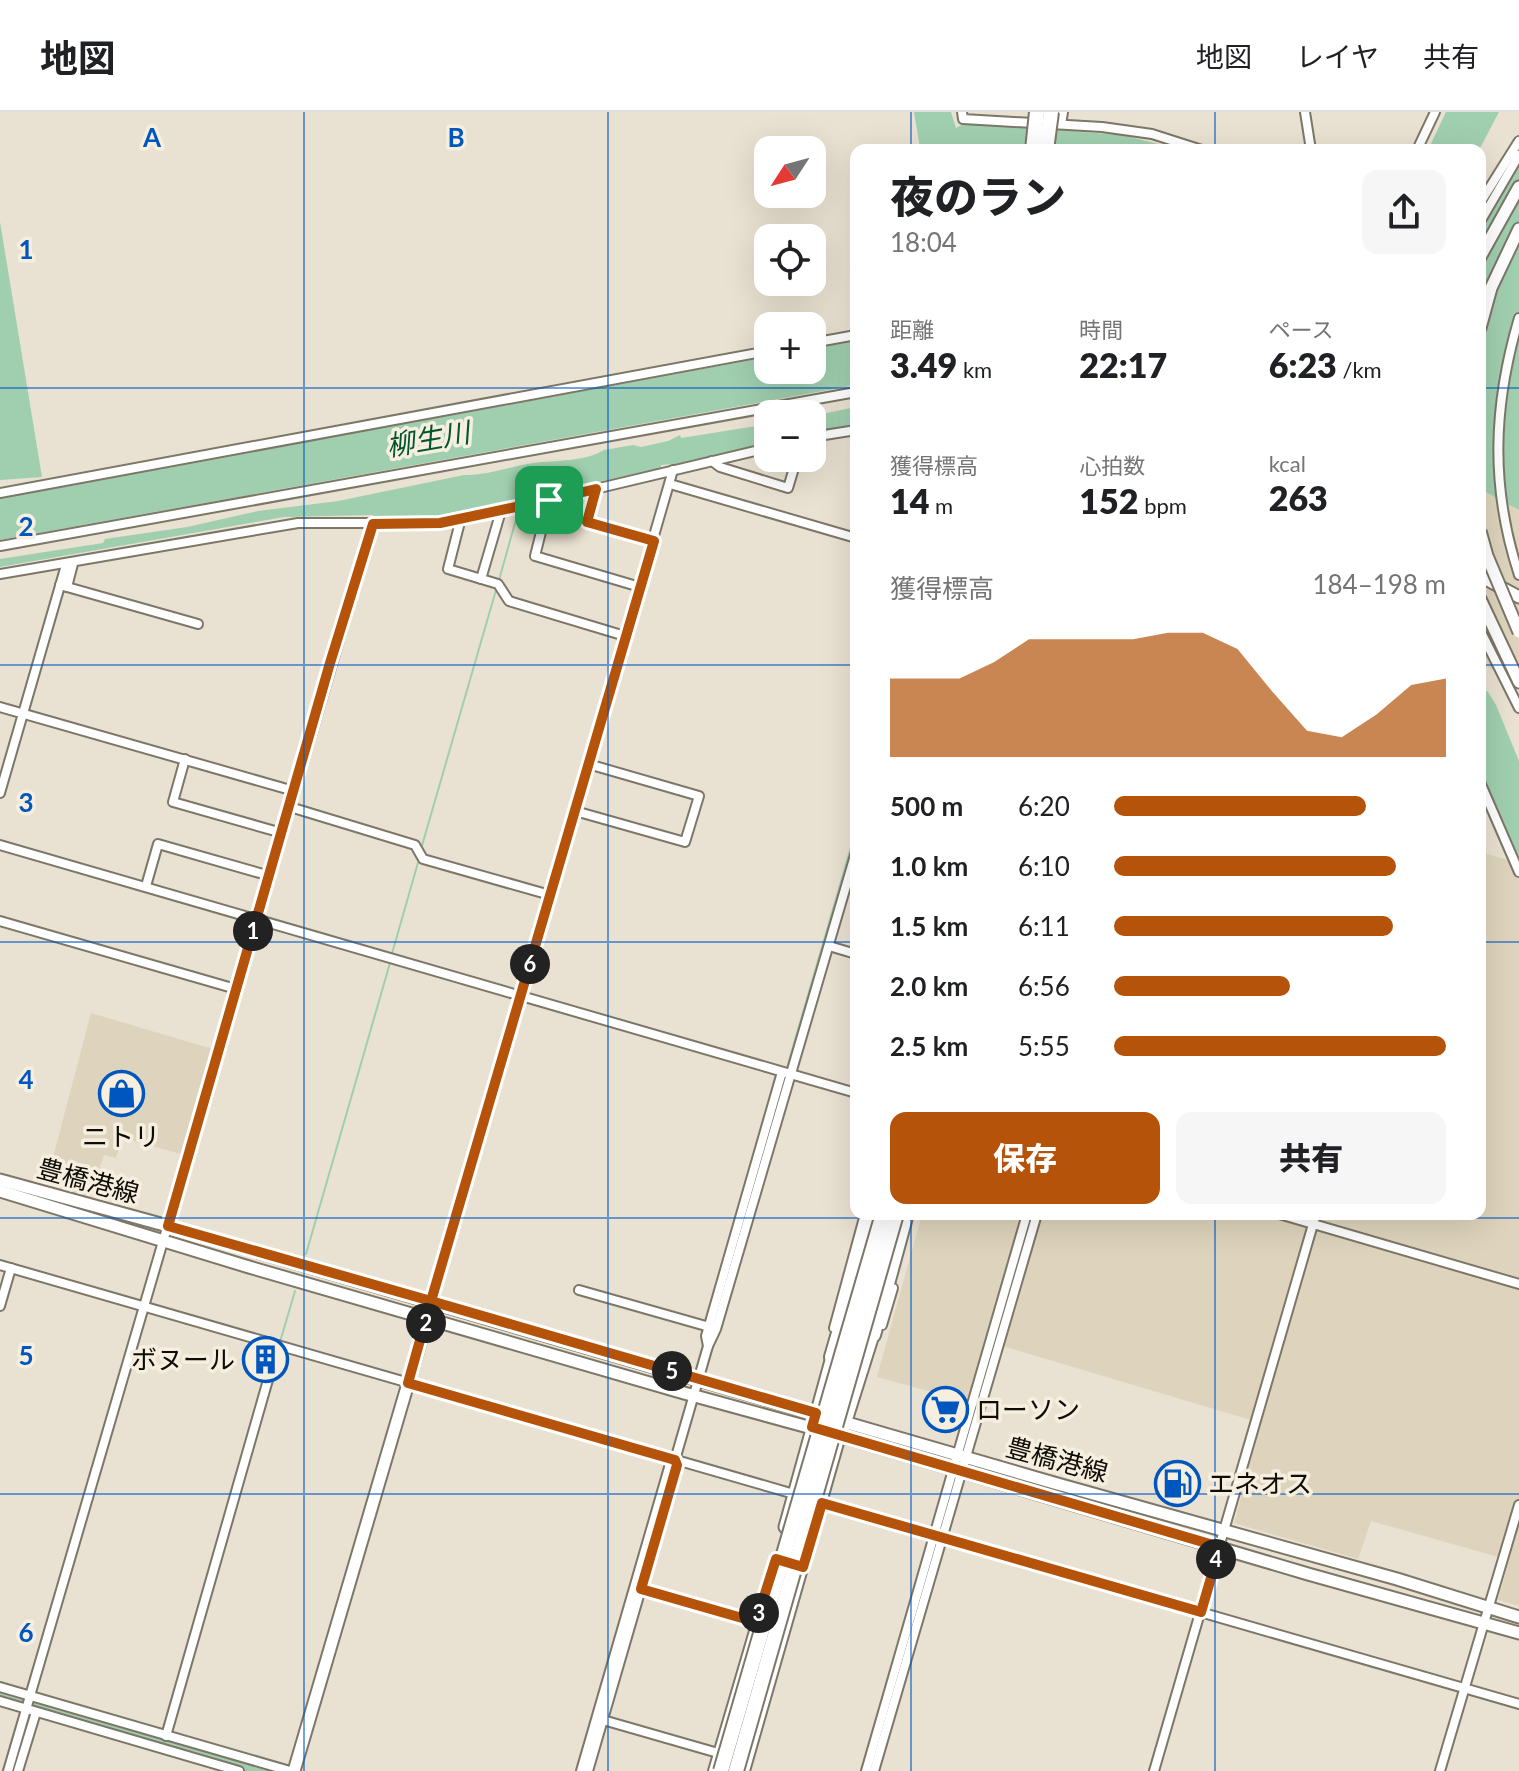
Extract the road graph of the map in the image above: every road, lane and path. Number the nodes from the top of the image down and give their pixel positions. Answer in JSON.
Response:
{"nodes":[{"id":1,"x":962,"y":112,"type":"edge"},
{"id":2,"x":1037,"y":112,"type":"edge"},
{"id":3,"x":1051,"y":112,"type":"edge"},
{"id":4,"x":1063,"y":112,"type":"edge"},
{"id":5,"x":1305,"y":112,"type":"edge"},
{"id":6,"x":1435,"y":112,"type":"edge"},
{"id":7,"x":1024,"y":116,"type":"edge"},
{"id":8,"x":1061,"y":124,"type":"junction"},
{"id":9,"x":1519,"y":141,"type":"edge"},
{"id":10,"x":1034,"y":144,"type":"edge"},
{"id":11,"x":1047,"y":144,"type":"edge"},
{"id":12,"x":1183,"y":144,"type":"edge"},
{"id":13,"x":1310,"y":144,"type":"edge"},
{"id":14,"x":1420,"y":144,"type":"edge"},
{"id":15,"x":1519,"y":155,"type":"edge"},
{"id":16,"x":1519,"y":187,"type":"edge"},
{"id":17,"x":1486,"y":193,"type":"edge"},
{"id":18,"x":1486,"y":212,"type":"edge"},
{"id":19,"x":1519,"y":229,"type":"edge"},
{"id":20,"x":1486,"y":246,"type":"edge"},
{"id":21,"x":1486,"y":306,"type":"edge"},
{"id":22,"x":1519,"y":318,"type":"edge"},
{"id":23,"x":850,"y":336,"type":"edge"},
{"id":24,"x":826,"y":340,"type":"edge"},
{"id":25,"x":754,"y":354,"type":"edge"},
{"id":26,"x":850,"y":393,"type":"edge"},
{"id":27,"x":850,"y":431,"type":"edge"},
{"id":28,"x":826,"y":435,"type":"edge"},
{"id":29,"x":754,"y":451,"type":"edge"},
{"id":30,"x":712,"y":461,"type":"junction"},
{"id":31,"x":673,"y":470,"type":"junction"},
{"id":32,"x":793,"y":472,"type":"edge"},
{"id":33,"x":670,"y":484,"type":"junction"},
{"id":34,"x":596,"y":489,"type":"junction"},
{"id":35,"x":0,"y":493,"type":"edge"},
{"id":36,"x":549,"y":500,"type":"junction"},
{"id":37,"x":501,"y":511,"type":"junction"},
{"id":38,"x":461,"y":518,"type":"junction"},
{"id":39,"x":373,"y":524,"type":"junction"},
{"id":40,"x":850,"y":536,"type":"edge"},
{"id":41,"x":654,"y":541,"type":"junction"},
{"id":42,"x":0,"y":546,"type":"edge"},
{"id":43,"x":1486,"y":551,"type":"edge"},
{"id":44,"x":70,"y":564,"type":"junction"},
{"id":45,"x":0,"y":574,"type":"edge"},
{"id":46,"x":1519,"y":575,"type":"edge"},
{"id":47,"x":481,"y":579,"type":"junction"},
{"id":48,"x":1486,"y":579,"type":"edge"},
{"id":49,"x":64,"y":586,"type":"junction"},
{"id":50,"x":640,"y":587,"type":"junction"},
{"id":51,"x":1519,"y":597,"type":"edge"},
{"id":52,"x":1486,"y":612,"type":"edge"},
{"id":53,"x":198,"y":624,"type":"dead end"},
{"id":54,"x":1519,"y":632,"type":"edge"},
{"id":55,"x":625,"y":636,"type":"junction"},
{"id":56,"x":1486,"y":642,"type":"edge"},
{"id":57,"x":1517,"y":678,"type":"edge"},
{"id":58,"x":0,"y":707,"type":"edge"},
{"id":59,"x":1519,"y":708,"type":"edge"},
{"id":60,"x":23,"y":714,"type":"junction"},
{"id":61,"x":185,"y":759,"type":"junction"},
{"id":62,"x":588,"y":764,"type":"junction"},
{"id":63,"x":2,"y":781,"type":"edge"},
{"id":64,"x":294,"y":791,"type":"junction"},
{"id":65,"x":0,"y":793,"type":"edge"},
{"id":66,"x":1486,"y":796,"type":"edge"},
{"id":67,"x":290,"y":807,"type":"junction"},
{"id":68,"x":575,"y":811,"type":"junction"},
{"id":69,"x":282,"y":833,"type":"junction"},
{"id":70,"x":0,"y":845,"type":"edge"},
{"id":71,"x":1519,"y":872,"type":"edge"},
{"id":72,"x":850,"y":873,"type":"edge"},
{"id":73,"x":270,"y":876,"type":"junction"},
{"id":74,"x":146,"y":886,"type":"junction"},
{"id":75,"x":550,"y":895,"type":"junction"},
{"id":76,"x":256,"y":919,"type":"junction"},
{"id":77,"x":0,"y":921,"type":"edge"},
{"id":78,"x":829,"y":946,"type":"junction"},
{"id":79,"x":850,"y":952,"type":"edge"},
{"id":80,"x":236,"y":989,"type":"junction"},
{"id":81,"x":521,"y":995,"type":"junction"},
{"id":82,"x":786,"y":1073,"type":"junction"},
{"id":83,"x":850,"y":1091,"type":"edge"},
{"id":84,"x":0,"y":1180,"type":"edge"},
{"id":85,"x":0,"y":1191,"type":"edge"},
{"id":86,"x":863,"y":1220,"type":"edge"},
{"id":87,"x":873,"y":1220,"type":"edge"},
{"id":88,"x":881,"y":1220,"type":"edge"},
{"id":89,"x":894,"y":1220,"type":"edge"},
{"id":90,"x":904,"y":1220,"type":"edge"},
{"id":91,"x":911,"y":1220,"type":"edge"},
{"id":92,"x":1025,"y":1220,"type":"edge"},
{"id":93,"x":1035,"y":1220,"type":"edge"},
{"id":94,"x":1314,"y":1220,"type":"edge"},
{"id":95,"x":1317,"y":1220,"type":"edge"},
{"id":96,"x":168,"y":1226,"type":"junction"},
{"id":97,"x":163,"y":1242,"type":"junction"},
{"id":98,"x":0,"y":1265,"type":"edge"},
{"id":99,"x":11,"y":1268,"type":"junction"},
{"id":100,"x":1519,"y":1284,"type":"edge"},
{"id":101,"x":579,"y":1290,"type":"dead end"},
{"id":102,"x":431,"y":1301,"type":"junction"},
{"id":103,"x":0,"y":1306,"type":"edge"},
{"id":104,"x":145,"y":1306,"type":"junction"},
{"id":105,"x":427,"y":1319,"type":"junction"},
{"id":106,"x":712,"y":1328,"type":"junction"},
{"id":107,"x":873,"y":1335,"type":"junction"},
{"id":108,"x":278,"y":1345,"type":"junction"},
{"id":109,"x":832,"y":1357,"type":"junction"},
{"id":110,"x":699,"y":1379,"type":"junction"},
{"id":111,"x":408,"y":1383,"type":"junction"},
{"id":112,"x":694,"y":1396,"type":"junction"},
{"id":113,"x":816,"y":1413,"type":"junction"},
{"id":114,"x":846,"y":1422,"type":"junction"},
{"id":115,"x":812,"y":1427,"type":"junction"},
{"id":116,"x":841,"y":1436,"type":"junction"},
{"id":117,"x":962,"y":1456,"type":"junction"},
{"id":118,"x":675,"y":1460,"type":"junction"},
{"id":119,"x":957,"y":1470,"type":"junction"},
{"id":120,"x":794,"y":1494,"type":"junction"},
{"id":121,"x":822,"y":1503,"type":"junction"},
{"id":122,"x":1519,"y":1505,"type":"edge"},
{"id":123,"x":1225,"y":1532,"type":"junction"},
{"id":124,"x":938,"y":1536,"type":"junction"},
{"id":125,"x":1220,"y":1547,"type":"junction"},
{"id":126,"x":776,"y":1559,"type":"junction"},
{"id":127,"x":803,"y":1567,"type":"junction"},
{"id":128,"x":638,"y":1591,"type":"junction"},
{"id":129,"x":1489,"y":1608,"type":"junction"},
{"id":130,"x":1201,"y":1612,"type":"junction"},
{"id":131,"x":1519,"y":1617,"type":"edge"},
{"id":132,"x":756,"y":1622,"type":"junction"},
{"id":133,"x":1485,"y":1623,"type":"junction"},
{"id":134,"x":1519,"y":1633,"type":"edge"},
{"id":135,"x":0,"y":1687,"type":"edge"},
{"id":136,"x":1465,"y":1688,"type":"junction"},
{"id":137,"x":0,"y":1701,"type":"edge"},
{"id":138,"x":28,"y":1704,"type":"junction"},
{"id":139,"x":1519,"y":1704,"type":"edge"},
{"id":140,"x":36,"y":1712,"type":"junction"},
{"id":141,"x":601,"y":1721,"type":"junction"},
{"id":142,"x":161,"y":1740,"type":"junction"},
{"id":143,"x":718,"y":1753,"type":"junction"},
{"id":144,"x":875,"y":1753,"type":"junction"},
{"id":145,"x":586,"y":1768,"type":"edge"},
{"id":146,"x":8,"y":1771,"type":"edge"},
{"id":147,"x":18,"y":1771,"type":"edge"},
{"id":148,"x":239,"y":1771,"type":"edge"},
{"id":149,"x":292,"y":1771,"type":"edge"},
{"id":150,"x":713,"y":1771,"type":"edge"},
{"id":151,"x":721,"y":1771,"type":"edge"},
{"id":152,"x":736,"y":1771,"type":"edge"},
{"id":153,"x":745,"y":1771,"type":"edge"},
{"id":154,"x":866,"y":1771,"type":"edge"},
{"id":155,"x":874,"y":1771,"type":"edge"},
{"id":156,"x":1154,"y":1771,"type":"edge"},
{"id":157,"x":1440,"y":1771,"type":"edge"}],
"edges":[{"from":1,"to":7,"type":"street"},
{"from":2,"to":10,"type":"highway","bridge":true},
{"from":3,"to":11,"type":"highway","bridge":true},
{"from":4,"to":8,"type":"street"},
{"from":5,"to":13,"type":"street"},
{"from":6,"to":14,"type":"street"},
{"from":7,"to":8,"type":"street"},
{"from":8,"to":12,"type":"street"},
{"from":9,"to":17,"type":"street"},
{"from":15,"to":18,"type":"street"},
{"from":16,"to":20,"type":"main road"},
{"from":19,"to":21,"type":"main road"},
{"from":22,"to":46,"type":"street"},
{"from":23,"to":24,"type":"street"},
{"from":25,"to":35,"type":"street"},
{"from":26,"to":42,"type":"street"},
{"from":27,"to":28,"type":"street"},
{"from":29,"to":30,"type":"street"},
{"from":30,"to":31,"type":"street"},
{"from":30,"to":32,"type":"street"},
{"from":31,"to":33,"type":"street"},
{"from":31,"to":34,"type":"street"},
{"from":33,"to":40,"type":"street"},
{"from":33,"to":41,"type":"street"},
{"from":34,"to":36,"type":"street"},
{"from":34,"to":41,"type":"street"},
{"from":36,"to":37,"type":"street"},
{"from":36,"to":50,"type":"street"},
{"from":37,"to":38,"type":"street"},
{"from":37,"to":47,"type":"street"},
{"from":38,"to":39,"type":"street"},
{"from":38,"to":47,"type":"street"},
{"from":39,"to":44,"type":"street"},
{"from":39,"to":64,"type":"street"},
{"from":41,"to":50,"type":"street"},
{"from":43,"to":54,"type":"main road","bridge":true},
{"from":44,"to":45,"type":"street"},
{"from":44,"to":49,"type":"street"},
{"from":47,"to":55,"type":"street"},
{"from":48,"to":51,"type":"main road"},
{"from":49,"to":53,"type":"street"},
{"from":49,"to":60,"type":"street"},
{"from":50,"to":55,"type":"street"},
{"from":52,"to":57,"type":"main road"},
{"from":55,"to":62,"type":"street"},
{"from":56,"to":59,"type":"street"},
{"from":58,"to":60,"type":"street"},
{"from":60,"to":61,"type":"street"},
{"from":60,"to":63,"type":"street"},
{"from":61,"to":64,"type":"street"},
{"from":61,"to":69,"type":"street"},
{"from":62,"to":68,"type":"street"},
{"from":62,"to":68,"type":"street"},
{"from":63,"to":65,"type":"street"},
{"from":64,"to":67,"type":"street"},
{"from":66,"to":71,"type":"street"},
{"from":67,"to":69,"type":"street"},
{"from":67,"to":75,"type":"street"},
{"from":68,"to":75,"type":"street"},
{"from":69,"to":73,"type":"street"},
{"from":70,"to":74,"type":"street"},
{"from":72,"to":78,"type":"street"},
{"from":73,"to":74,"type":"street"},
{"from":73,"to":76,"type":"street"},
{"from":74,"to":76,"type":"street"},
{"from":75,"to":81,"type":"street"},
{"from":76,"to":80,"type":"street"},
{"from":76,"to":81,"type":"street"},
{"from":77,"to":80,"type":"street"},
{"from":78,"to":79,"type":"street"},
{"from":78,"to":82,"type":"street"},
{"from":80,"to":96,"type":"street"},
{"from":81,"to":82,"type":"street"},
{"from":81,"to":102,"type":"street"},
{"from":82,"to":83,"type":"street"},
{"from":82,"to":106,"type":"street"},
{"from":84,"to":96,"type":"main road","name":"豊橋港線"},
{"from":85,"to":97,"type":"main road","name":"豊橋港線"},
{"from":86,"to":109,"type":"street"},
{"from":87,"to":109,"type":"highway"},
{"from":88,"to":151,"type":"highway","bridge":true},
{"from":89,"to":152,"type":"highway","bridge":true},
{"from":90,"to":107,"type":"highway"},
{"from":91,"to":107,"type":"street"},
{"from":92,"to":117,"type":"street"},
{"from":93,"to":117,"type":"street"},
{"from":94,"to":123,"type":"street"},
{"from":95,"to":100,"type":"street"},
{"from":96,"to":97,"type":"street"},
{"from":96,"to":102,"type":"main road","name":"豊橋港線"},
{"from":97,"to":104,"type":"street"},
{"from":97,"to":105,"type":"main road","name":"豊橋港線"},
{"from":98,"to":99,"type":"street"},
{"from":99,"to":103,"type":"street"},
{"from":99,"to":104,"type":"street"},
{"from":101,"to":106,"type":"street"},
{"from":102,"to":105,"type":"street"},
{"from":102,"to":110,"type":"main road","name":"豊橋港線"},
{"from":104,"to":108,"type":"street"},
{"from":104,"to":138,"type":"street"},
{"from":105,"to":111,"type":"main road"},
{"from":105,"to":112,"type":"main road","name":"豊橋港線"},
{"from":106,"to":110,"type":"street"},
{"from":107,"to":114,"type":"main road"},
{"from":108,"to":111,"type":"street"},
{"from":108,"to":142,"type":"street"},
{"from":109,"to":113,"type":"main road"},
{"from":110,"to":112,"type":"street"},
{"from":110,"to":113,"type":"main road","name":"豊橋港線"},
{"from":111,"to":118,"type":"street"},
{"from":111,"to":149,"type":"main road"},
{"from":112,"to":115,"type":"main road","name":"豊橋港線"},
{"from":112,"to":118,"type":"street"},
{"from":113,"to":114,"type":"main road","name":"豊橋港線"},
{"from":113,"to":115,"type":"main road"},
{"from":114,"to":116,"type":"main road"},
{"from":114,"to":117,"type":"main road","name":"豊橋港線"},
{"from":115,"to":116,"type":"main road","name":"豊橋港線"},
{"from":115,"to":120,"type":"main road"},
{"from":116,"to":119,"type":"main road","name":"豊橋港線"},
{"from":116,"to":121,"type":"street"},
{"from":117,"to":119,"type":"street"},
{"from":117,"to":123,"type":"main road","name":"豊橋港線"},
{"from":118,"to":120,"type":"street"},
{"from":118,"to":128,"type":"street"},
{"from":119,"to":124,"type":"street"},
{"from":119,"to":125,"type":"main road","name":"豊橋港線"},
{"from":120,"to":126,"type":"main road"},
{"from":121,"to":124,"type":"street"},
{"from":121,"to":127,"type":"street"},
{"from":122,"to":129,"type":"street"},
{"from":123,"to":125,"type":"street"},
{"from":123,"to":129,"type":"main road","name":"豊橋港線"},
{"from":124,"to":130,"type":"street"},
{"from":124,"to":144,"type":"street"},
{"from":125,"to":130,"type":"street"},
{"from":125,"to":133,"type":"main road","name":"豊橋港線"},
{"from":126,"to":127,"type":"street"},
{"from":126,"to":132,"type":"street"},
{"from":127,"to":153,"type":"street"},
{"from":128,"to":132,"type":"street"},
{"from":128,"to":141,"type":"street"},
{"from":129,"to":131,"type":"main road","name":"豊橋港線"},
{"from":129,"to":133,"type":"street"},
{"from":130,"to":136,"type":"street"},
{"from":130,"to":156,"type":"street"},
{"from":132,"to":143,"type":"street"},
{"from":133,"to":134,"type":"main road","name":"豊橋港線"},
{"from":133,"to":136,"type":"street"},
{"from":135,"to":138,"type":"street"},
{"from":136,"to":139,"type":"street"},
{"from":136,"to":157,"type":"street"},
{"from":137,"to":138,"type":"street"},
{"from":138,"to":140,"type":"street"},
{"from":138,"to":142,"type":"street"},
{"from":138,"to":146,"type":"street"},
{"from":140,"to":142,"type":"street"},
{"from":140,"to":147,"type":"street"},
{"from":141,"to":143,"type":"street"},
{"from":141,"to":145,"type":"street"},
{"from":142,"to":148,"type":"street"},
{"from":142,"to":149,"type":"street"},
{"from":143,"to":150,"type":"street"},
{"from":144,"to":154,"type":"street"},
{"from":144,"to":155,"type":"street"}]}
